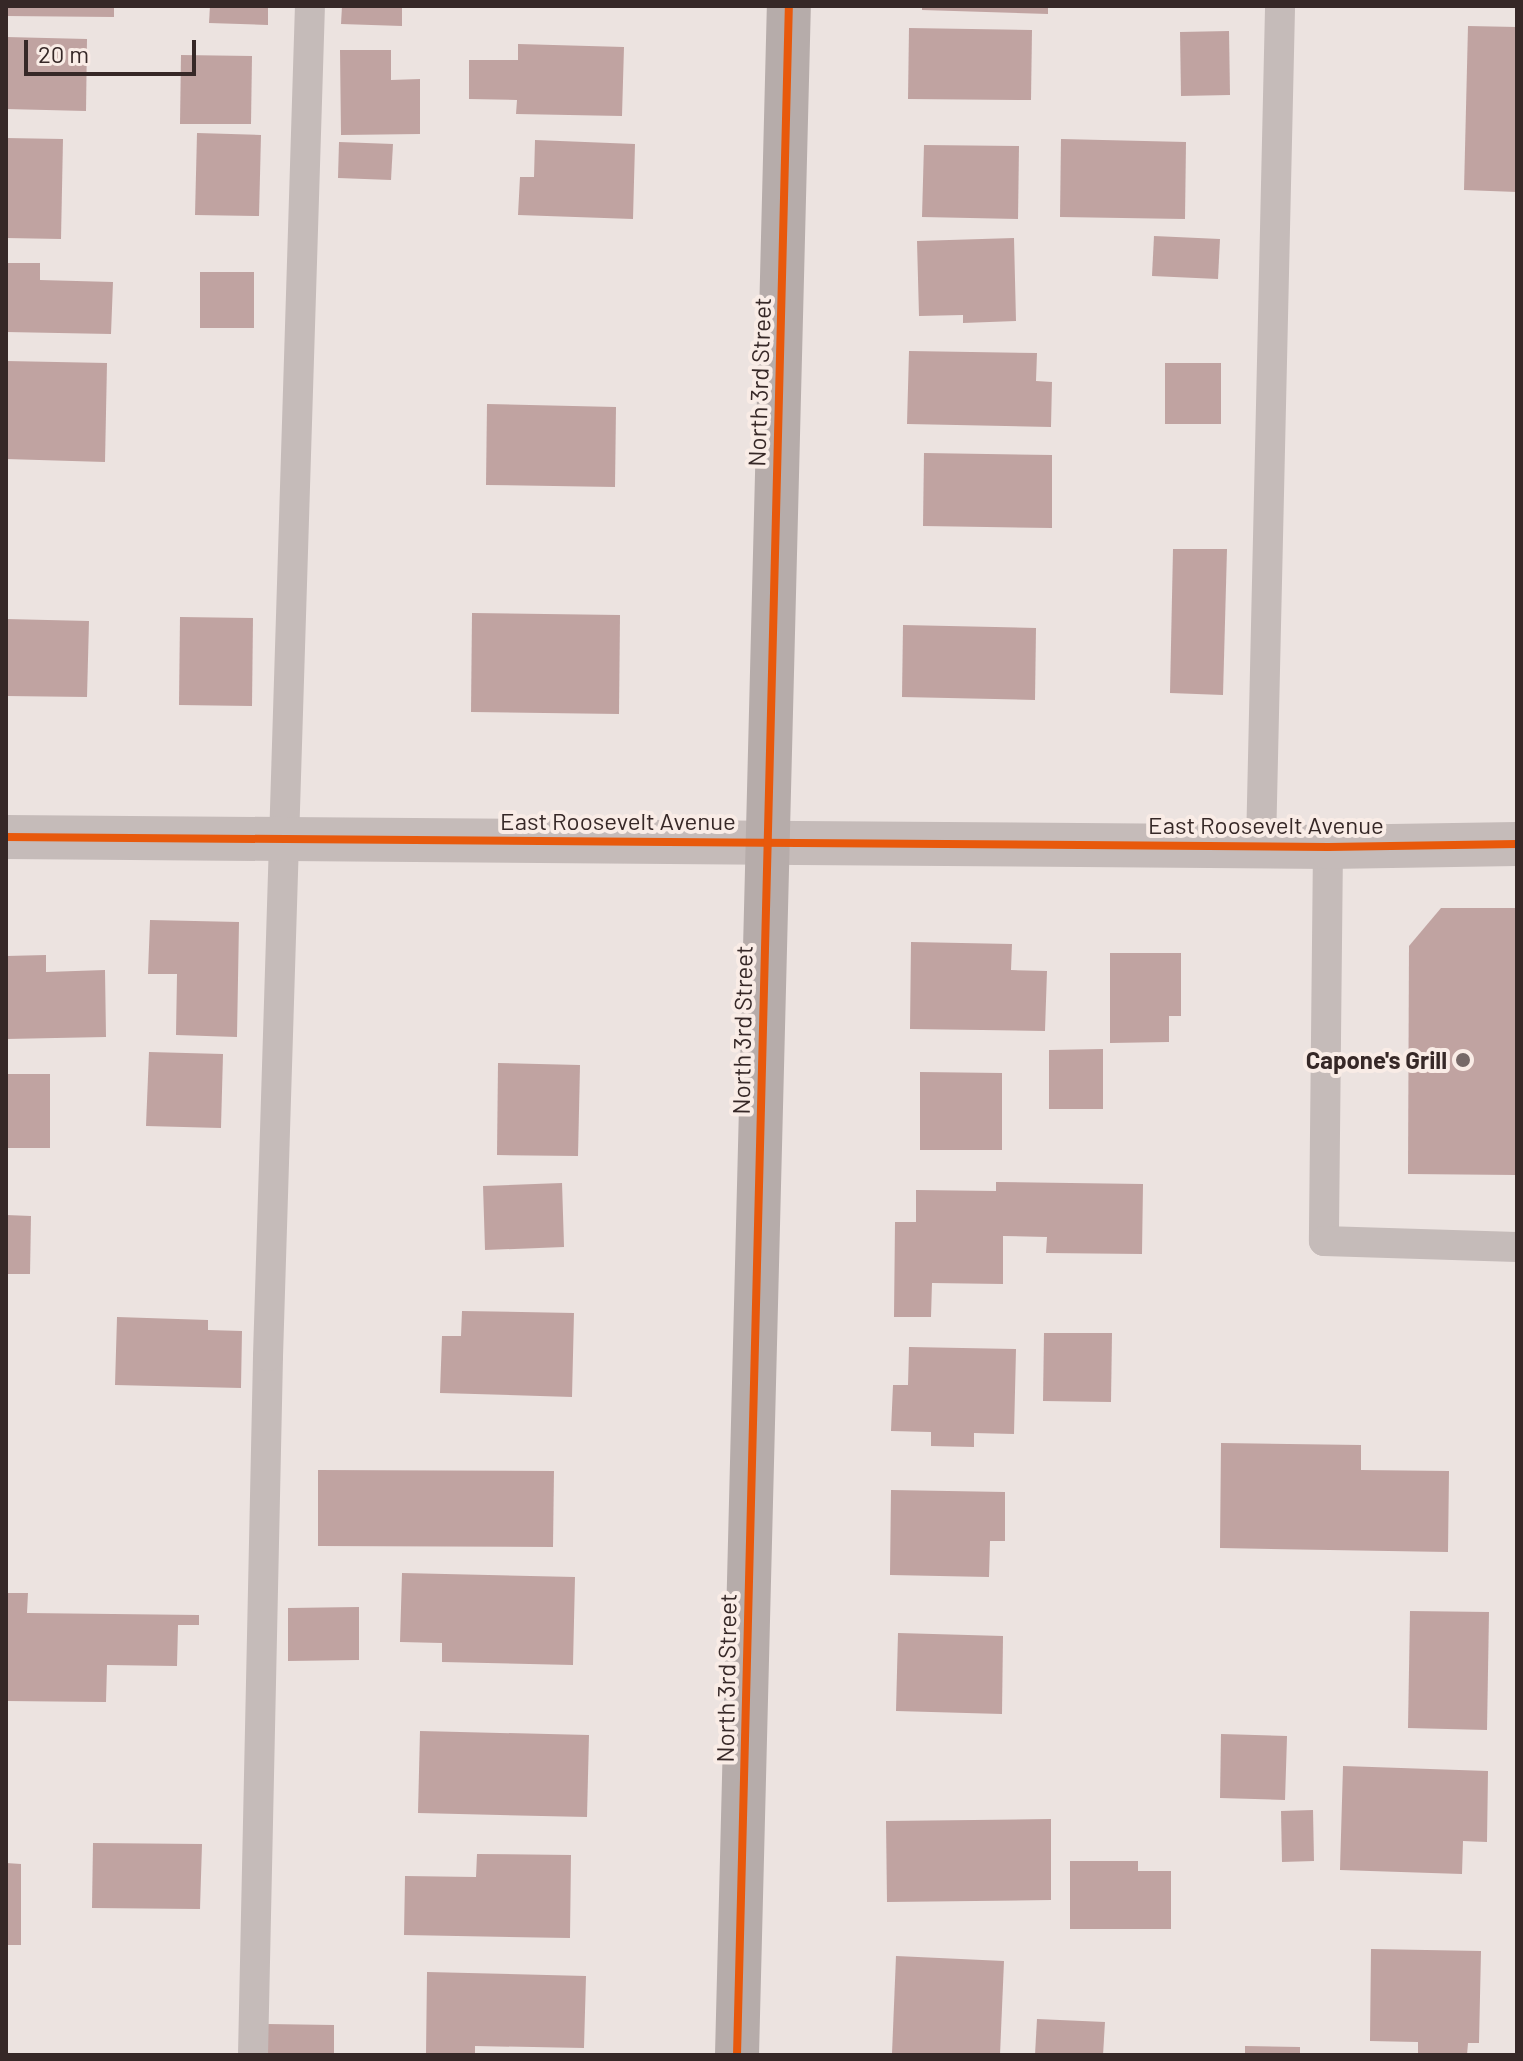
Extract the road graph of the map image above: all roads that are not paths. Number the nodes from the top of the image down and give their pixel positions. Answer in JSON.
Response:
{"nodes":[{"id":1,"x":310,"y":6,"type":"edge"},
{"id":2,"x":789,"y":6,"type":"edge"},
{"id":3,"x":1280,"y":6,"type":"edge"},
{"id":4,"x":6,"y":837,"type":"edge"},
{"id":5,"x":284,"y":839,"type":"junction"},
{"id":6,"x":765,"y":842,"type":"junction"},
{"id":7,"x":1517,"y":844,"type":"edge"},
{"id":8,"x":1261,"y":846,"type":"junction"},
{"id":9,"x":1328,"y":847,"type":"junction"},
{"id":10,"x":1517,"y":1247,"type":"edge"},
{"id":11,"x":253,"y":2055,"type":"edge"},
{"id":12,"x":737,"y":2055,"type":"edge"}],
"edges":[{"from":1,"to":5,"type":"lane"},
{"from":2,"to":6,"type":"main road","name":"North 3rd Street"},
{"from":3,"to":8,"type":"lane"},
{"from":4,"to":5,"type":"street","name":"East Roosevelt Avenue"},
{"from":5,"to":6,"type":"street","name":"East Roosevelt Avenue"},
{"from":5,"to":11,"type":"lane"},
{"from":6,"to":8,"type":"street","name":"East Roosevelt Avenue"},
{"from":6,"to":12,"type":"main road","name":"North 3rd Street"},
{"from":7,"to":9,"type":"street","name":"East Roosevelt Avenue"},
{"from":8,"to":9,"type":"street","name":"East Roosevelt Avenue"},
{"from":9,"to":10,"type":"lane"}]}
